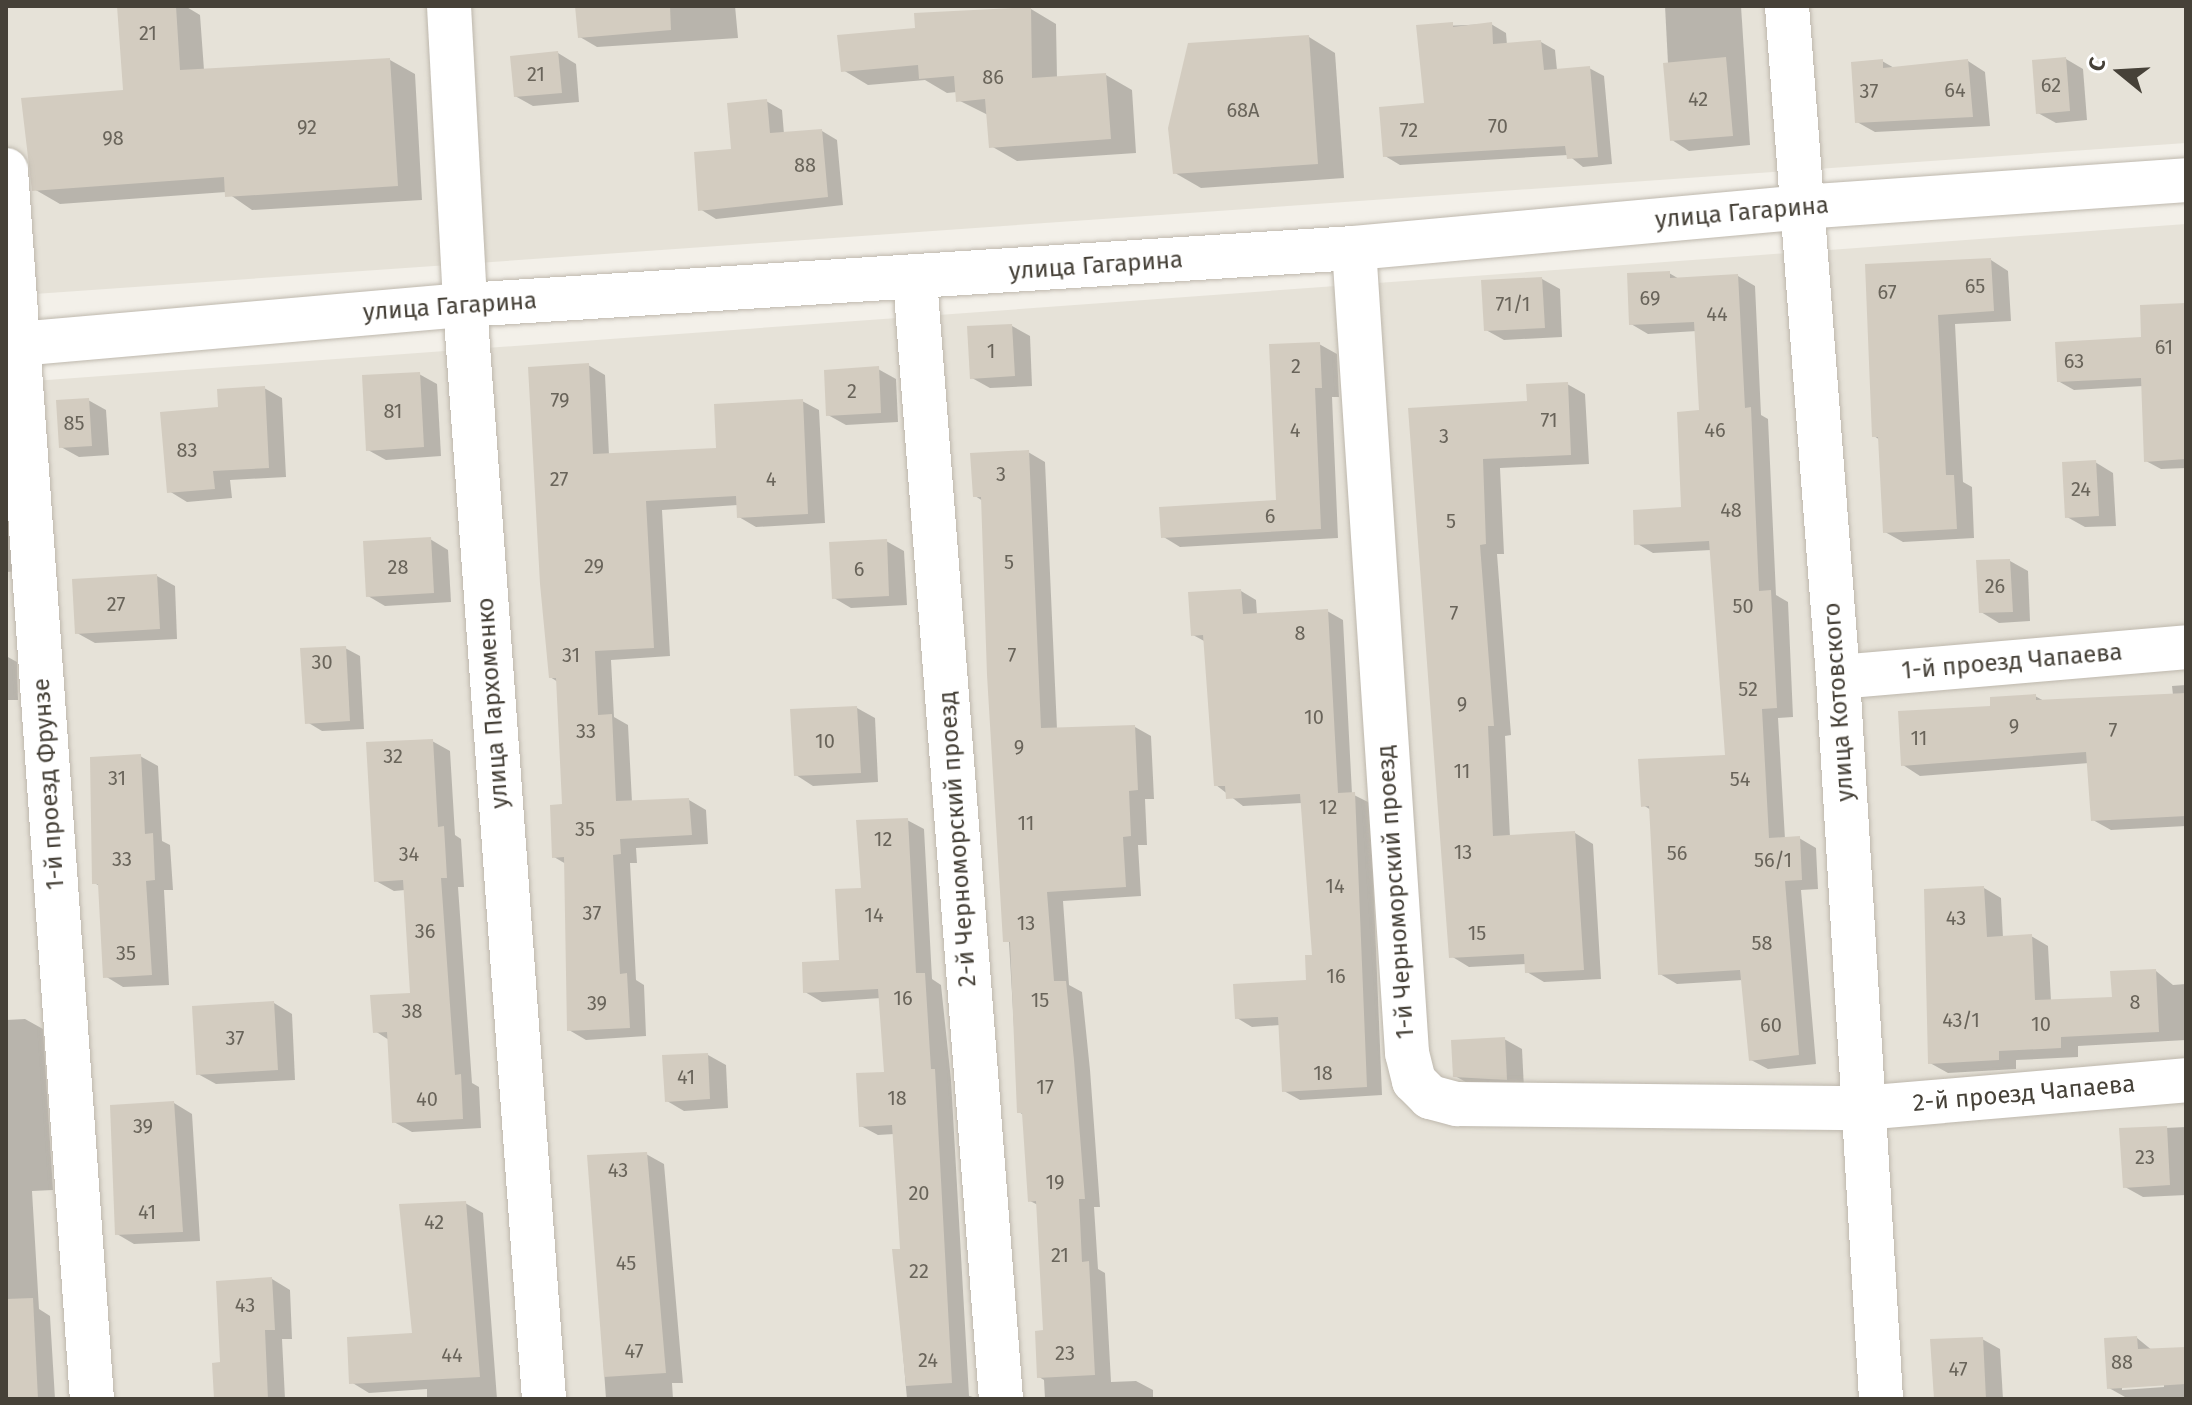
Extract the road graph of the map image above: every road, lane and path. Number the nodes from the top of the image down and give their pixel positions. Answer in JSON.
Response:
{"nodes":[{"id":1,"x":449,"y":6,"type":"edge"},
{"id":2,"x":1787,"y":6,"type":"edge"},
{"id":3,"x":6,"y":170,"type":"edge"},
{"id":4,"x":2186,"y":180,"type":"edge"},
{"id":5,"x":1802,"y":207,"type":"junction"},
{"id":6,"x":1354,"y":248,"type":"junction"},
{"id":7,"x":915,"y":279,"type":"junction"},
{"id":8,"x":465,"y":305,"type":"junction"},
{"id":9,"x":12,"y":344,"type":"edge"},
{"id":10,"x":2186,"y":647,"type":"edge"},
{"id":11,"x":1838,"y":677,"type":"junction"},
{"id":12,"x":2186,"y":1080,"type":"edge"},
{"id":13,"x":1862,"y":1108,"type":"junction"},
{"id":14,"x":92,"y":1399,"type":"edge"},
{"id":15,"x":544,"y":1399,"type":"edge"},
{"id":16,"x":1001,"y":1399,"type":"edge"},
{"id":17,"x":1881,"y":1399,"type":"edge"}],
"edges":[{"from":1,"to":8,"type":"street","name":"улица Пархоменко"},
{"from":2,"to":5,"type":"street","name":"улица Котовского"},
{"from":3,"to":9,"type":"street","name":"1-й проезд Фрунзе"},
{"from":4,"to":5,"type":"street","name":"улица Гагарина"},
{"from":5,"to":6,"type":"street","name":"улица Гагарина"},
{"from":5,"to":11,"type":"street","name":"улица Котовского"},
{"from":6,"to":7,"type":"street","name":"улица Гагарина"},
{"from":6,"to":13,"type":"street","name":"1-й Черноморский проезд"},
{"from":7,"to":8,"type":"street","name":"улица Гагарина"},
{"from":7,"to":16,"type":"street","name":"2-й Черноморский проезд"},
{"from":8,"to":9,"type":"street","name":"улица Гагарина"},
{"from":8,"to":15,"type":"street","name":"улица Пархоменко"},
{"from":9,"to":14,"type":"street","name":"1-й проезд Фрунзе"},
{"from":10,"to":11,"type":"street","name":"1-й проезд Чапаева"},
{"from":11,"to":13,"type":"street","name":"улица Котовского"},
{"from":12,"to":13,"type":"street","name":"2-й проезд Чапаева"},
{"from":13,"to":17,"type":"street","name":"улица Котовского"}]}
